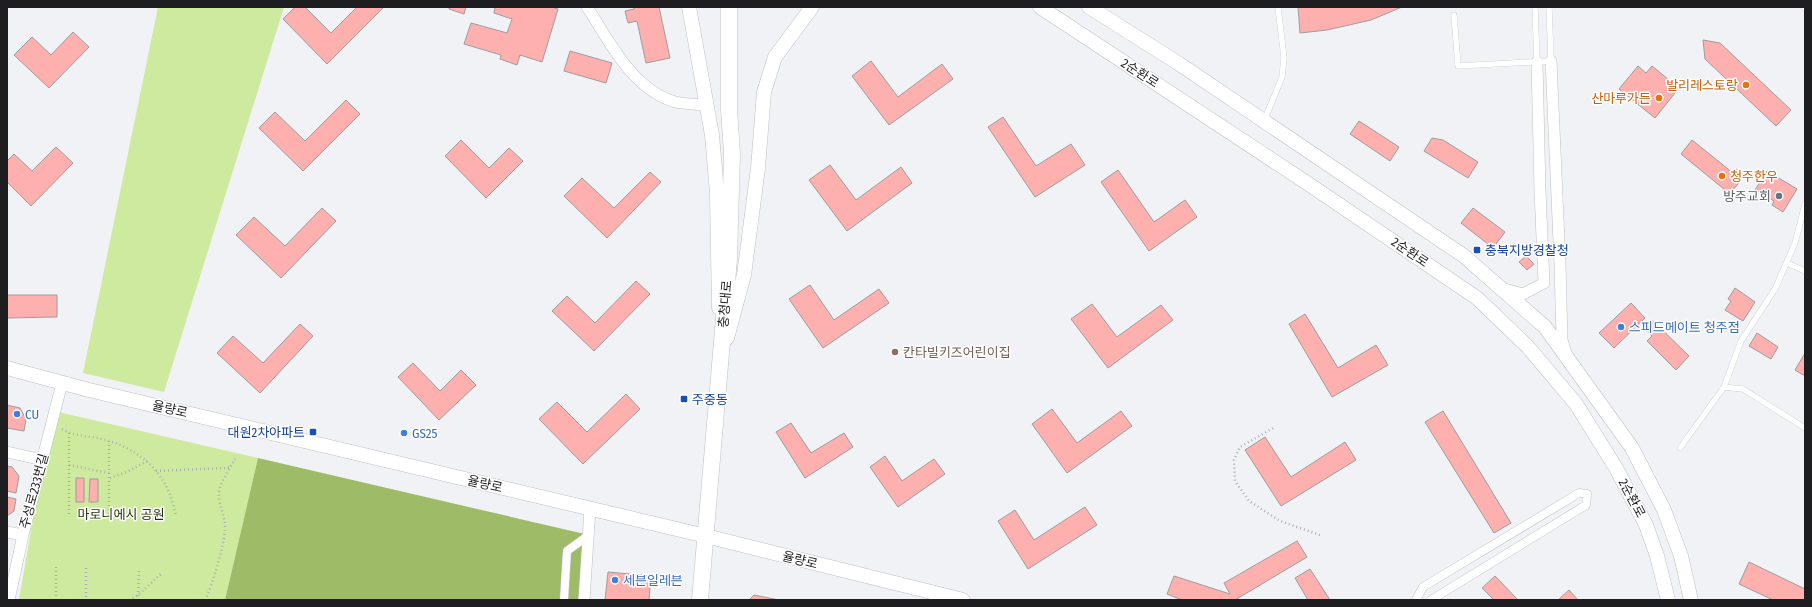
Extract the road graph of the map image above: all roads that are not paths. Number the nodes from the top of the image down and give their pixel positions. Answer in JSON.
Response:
{"nodes":[{"id":1,"x":587,"y":7,"type":"edge"},
{"id":2,"x":689,"y":7,"type":"edge"},
{"id":3,"x":729,"y":7,"type":"edge"},
{"id":4,"x":812,"y":7,"type":"edge"},
{"id":5,"x":1040,"y":7,"type":"edge"},
{"id":6,"x":1089,"y":7,"type":"edge"},
{"id":7,"x":1278,"y":7,"type":"edge"},
{"id":8,"x":1535,"y":7,"type":"edge"},
{"id":9,"x":1549,"y":7,"type":"edge"},
{"id":10,"x":1454,"y":15,"type":"dead end"},
{"id":11,"x":1551,"y":61,"type":"junction"},
{"id":12,"x":1537,"y":62,"type":"junction"},
{"id":13,"x":706,"y":105,"type":"junction"},
{"id":14,"x":1264,"y":122,"type":"junction"},
{"id":15,"x":1805,"y":204,"type":"edge"},
{"id":16,"x":1787,"y":262,"type":"junction"},
{"id":17,"x":1805,"y":271,"type":"edge"},
{"id":18,"x":1502,"y":288,"type":"junction"},
{"id":19,"x":1567,"y":357,"type":"junction"},
{"id":20,"x":719,"y":367,"type":"junction"},
{"id":21,"x":7,"y":368,"type":"edge"},
{"id":22,"x":62,"y":383,"type":"junction"},
{"id":23,"x":1724,"y":387,"type":"junction"},
{"id":24,"x":1805,"y":428,"type":"edge"},
{"id":25,"x":1680,"y":448,"type":"dead end"},
{"id":26,"x":7,"y":452,"type":"edge"},
{"id":27,"x":43,"y":460,"type":"junction"},
{"id":28,"x":590,"y":509,"type":"junction"},
{"id":29,"x":7,"y":532,"type":"edge"},
{"id":30,"x":22,"y":535,"type":"junction"},
{"id":31,"x":589,"y":535,"type":"junction"},
{"id":32,"x":706,"y":536,"type":"junction"},
{"id":33,"x":955,"y":599,"type":"edge"},
{"id":34,"x":9,"y":600,"type":"edge"},
{"id":35,"x":564,"y":600,"type":"edge"},
{"id":36,"x":584,"y":600,"type":"edge"},
{"id":37,"x":700,"y":600,"type":"edge"},
{"id":38,"x":1416,"y":600,"type":"edge"},
{"id":39,"x":1431,"y":600,"type":"edge"},
{"id":40,"x":1668,"y":600,"type":"edge"},
{"id":41,"x":1692,"y":600,"type":"edge"}],
"edges":[{"from":1,"to":13,"type":"street"},
{"from":2,"to":13,"type":"street"},
{"from":3,"to":20,"type":"main road","name":"충청대로"},
{"from":4,"to":20,"type":"street"},
{"from":5,"to":40,"type":"street","name":"2순환로"},
{"from":6,"to":14,"type":"street","name":"2순환로"},
{"from":7,"to":14,"type":"lane"},
{"from":8,"to":12,"type":"lane"},
{"from":9,"to":11,"type":"lane"},
{"from":10,"to":12,"type":"lane"},
{"from":11,"to":12,"type":"lane"},
{"from":11,"to":19,"type":"street"},
{"from":12,"to":18,"type":"street"},
{"from":13,"to":20,"type":"street"},
{"from":14,"to":18,"type":"street","name":"2순환로"},
{"from":15,"to":16,"type":"lane"},
{"from":16,"to":17,"type":"lane"},
{"from":16,"to":23,"type":"lane"},
{"from":18,"to":19,"type":"street","name":"2순환로"},
{"from":19,"to":41,"type":"street","name":"2순환로"},
{"from":20,"to":32,"type":"main road","name":"충청대로"},
{"from":21,"to":22,"type":"street","name":"율량로"},
{"from":22,"to":27,"type":"street","name":"주성로233번길"},
{"from":22,"to":28,"type":"street","name":"율량로"},
{"from":23,"to":24,"type":"lane"},
{"from":23,"to":25,"type":"lane"},
{"from":26,"to":27,"type":"street"},
{"from":27,"to":30,"type":"street","name":"주성로233번길"},
{"from":28,"to":31,"type":"street"},
{"from":28,"to":32,"type":"street","name":"율량로"},
{"from":29,"to":30,"type":"street"},
{"from":30,"to":34,"type":"street","name":"주성로233번길"},
{"from":31,"to":35,"type":"street"},
{"from":31,"to":36,"type":"street"},
{"from":32,"to":33,"type":"street","name":"율량로"},
{"from":32,"to":37,"type":"main road","name":"충청대로"},
{"from":38,"to":39,"type":"street"}]}
